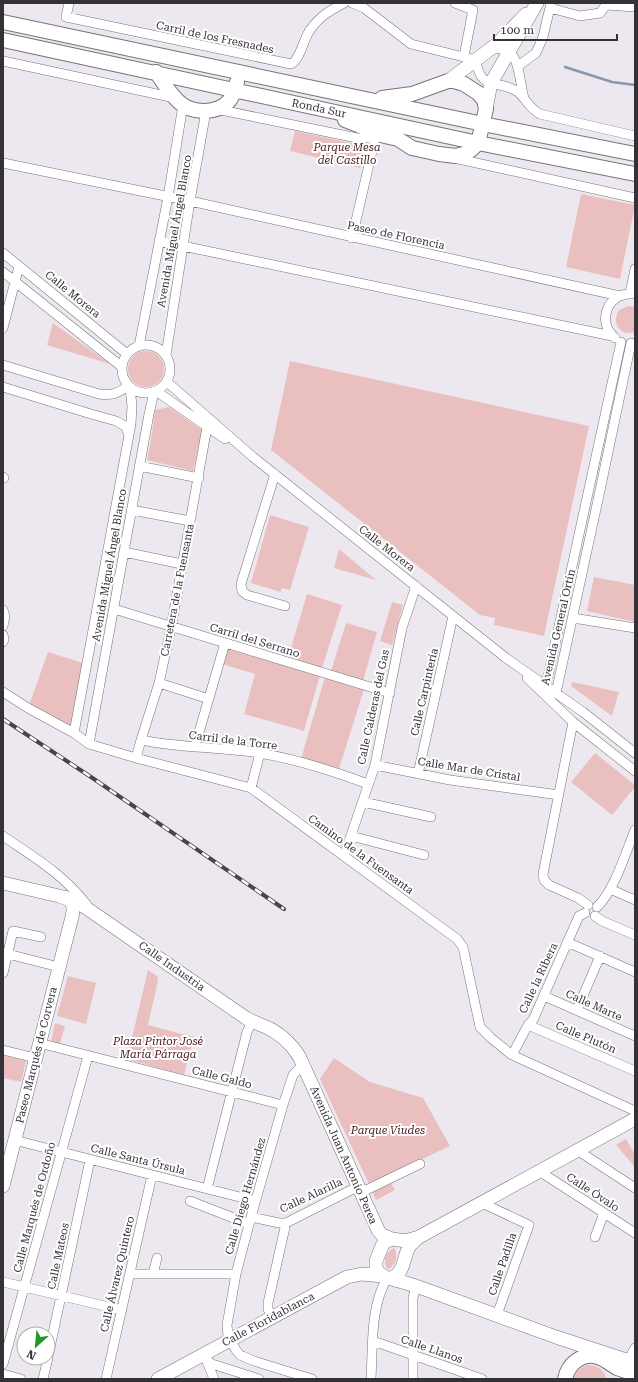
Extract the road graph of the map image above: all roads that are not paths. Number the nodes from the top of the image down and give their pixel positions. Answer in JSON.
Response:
{"nodes":[{"id":1,"x":69,"y":3,"type":"edge"},
{"id":2,"x":344,"y":3,"type":"edge"},
{"id":3,"x":352,"y":3,"type":"edge"},
{"id":4,"x":455,"y":3,"type":"edge"},
{"id":5,"x":537,"y":3,"type":"edge"},
{"id":6,"x":551,"y":5,"type":"edge"},
{"id":7,"x":635,"y":7,"type":"edge"},
{"id":8,"x":3,"y":22,"type":"edge"},
{"id":9,"x":3,"y":40,"type":"edge"},
{"id":10,"x":489,"y":50,"type":"junction"},
{"id":11,"x":509,"y":52,"type":"junction"},
{"id":12,"x":470,"y":58,"type":"junction"},
{"id":13,"x":3,"y":61,"type":"edge"},
{"id":14,"x":519,"y":69,"type":"junction"},
{"id":15,"x":239,"y":71,"type":"junction"},
{"id":16,"x":156,"y":72,"type":"junction"},
{"id":17,"x":448,"y":81,"type":"junction"},
{"id":18,"x":497,"y":85,"type":"junction"},
{"id":19,"x":235,"y":90,"type":"junction"},
{"id":20,"x":367,"y":98,"type":"junction"},
{"id":21,"x":525,"y":100,"type":"junction"},
{"id":22,"x":179,"y":102,"type":"junction"},
{"id":23,"x":294,"y":103,"type":"junction"},
{"id":24,"x":410,"y":108,"type":"junction"},
{"id":25,"x":211,"y":110,"type":"junction"},
{"id":26,"x":486,"y":110,"type":"junction"},
{"id":27,"x":483,"y":124,"type":"junction"},
{"id":28,"x":399,"y":132,"type":"junction"},
{"id":29,"x":376,"y":134,"type":"junction"},
{"id":30,"x":635,"y":136,"type":"edge"},
{"id":31,"x":478,"y":142,"type":"junction"},
{"id":32,"x":439,"y":154,"type":"junction"},
{"id":33,"x":635,"y":154,"type":"edge"},
{"id":34,"x":3,"y":163,"type":"edge"},
{"id":35,"x":635,"y":174,"type":"edge"},
{"id":36,"x":168,"y":197,"type":"junction"},
{"id":37,"x":635,"y":198,"type":"edge"},
{"id":38,"x":190,"y":201,"type":"junction"},
{"id":39,"x":352,"y":238,"type":"junction"},
{"id":40,"x":159,"y":241,"type":"junction"},
{"id":41,"x":183,"y":247,"type":"junction"},
{"id":42,"x":3,"y":253,"type":"edge"},
{"id":43,"x":19,"y":266,"type":"junction"},
{"id":44,"x":635,"y":269,"type":"edge"},
{"id":45,"x":3,"y":272,"type":"edge"},
{"id":46,"x":15,"y":281,"type":"junction"},
{"id":47,"x":632,"y":294,"type":"edge"},
{"id":48,"x":620,"y":296,"type":"junction"},
{"id":49,"x":3,"y":328,"type":"edge"},
{"id":50,"x":612,"y":336,"type":"junction"},
{"id":51,"x":621,"y":342,"type":"junction"},
{"id":52,"x":633,"y":343,"type":"edge"},
{"id":53,"x":139,"y":346,"type":"junction"},
{"id":54,"x":127,"y":354,"type":"junction"},
{"id":55,"x":166,"y":355,"type":"junction"},
{"id":56,"x":3,"y":364,"type":"edge"},
{"id":57,"x":122,"y":367,"type":"junction"},
{"id":58,"x":166,"y":382,"type":"junction"},
{"id":59,"x":3,"y":387,"type":"edge"},
{"id":60,"x":129,"y":387,"type":"junction"},
{"id":61,"x":155,"y":391,"type":"junction"},
{"id":62,"x":171,"y":403,"type":"junction"},
{"id":63,"x":148,"y":414,"type":"junction"},
{"id":64,"x":209,"y":423,"type":"junction"},
{"id":65,"x":129,"y":435,"type":"junction"},
{"id":66,"x":139,"y":466,"type":"junction"},
{"id":67,"x":275,"y":474,"type":"junction"},
{"id":68,"x":199,"y":478,"type":"junction"},
{"id":69,"x":120,"y":480,"type":"junction"},
{"id":70,"x":136,"y":484,"type":"junction"},
{"id":71,"x":132,"y":510,"type":"junction"},
{"id":72,"x":190,"y":521,"type":"junction"},
{"id":73,"x":124,"y":552,"type":"junction"},
{"id":74,"x":182,"y":564,"type":"junction"},
{"id":75,"x":416,"y":586,"type":"junction"},
{"id":76,"x":285,"y":606,"type":"dead end"},
{"id":77,"x":114,"y":609,"type":"junction"},
{"id":78,"x":3,"y":610,"type":"edge"},
{"id":79,"x":453,"y":616,"type":"junction"},
{"id":80,"x":573,"y":618,"type":"junction"},
{"id":81,"x":3,"y":626,"type":"edge"},
{"id":82,"x":172,"y":628,"type":"junction"},
{"id":83,"x":635,"y":628,"type":"edge"},
{"id":84,"x":3,"y":635,"type":"edge"},
{"id":85,"x":3,"y":642,"type":"edge"},
{"id":86,"x":225,"y":643,"type":"junction"},
{"id":87,"x":87,"y":657,"type":"junction"},
{"id":88,"x":104,"y":661,"type":"junction"},
{"id":89,"x":159,"y":683,"type":"junction"},
{"id":90,"x":544,"y":690,"type":"junction"},
{"id":91,"x":3,"y":692,"type":"edge"},
{"id":92,"x":390,"y":693,"type":"junction"},
{"id":93,"x":556,"y":693,"type":"junction"},
{"id":94,"x":209,"y":696,"type":"junction"},
{"id":95,"x":573,"y":722,"type":"junction"},
{"id":96,"x":74,"y":733,"type":"junction"},
{"id":97,"x":140,"y":740,"type":"junction"},
{"id":98,"x":89,"y":744,"type":"junction"},
{"id":99,"x":195,"y":746,"type":"junction"},
{"id":100,"x":260,"y":753,"type":"junction"},
{"id":101,"x":635,"y":753,"type":"edge"},
{"id":102,"x":136,"y":758,"type":"junction"},
{"id":103,"x":375,"y":765,"type":"junction"},
{"id":104,"x":635,"y":770,"type":"edge"},
{"id":105,"x":418,"y":774,"type":"junction"},
{"id":106,"x":368,"y":784,"type":"junction"},
{"id":107,"x":251,"y":788,"type":"junction"},
{"id":108,"x":559,"y":795,"type":"junction"},
{"id":109,"x":363,"y":802,"type":"junction"},
{"id":110,"x":431,"y":817,"type":"dead end"},
{"id":111,"x":635,"y":830,"type":"edge"},
{"id":112,"x":3,"y":836,"type":"edge"},
{"id":113,"x":351,"y":836,"type":"junction"},
{"id":114,"x":633,"y":841,"type":"edge"},
{"id":115,"x":424,"y":855,"type":"dead end"},
{"id":116,"x":344,"y":856,"type":"junction"},
{"id":117,"x":3,"y":883,"type":"edge"},
{"id":118,"x":610,"y":889,"type":"junction"},
{"id":119,"x":71,"y":895,"type":"junction"},
{"id":120,"x":635,"y":900,"type":"edge"},
{"id":121,"x":591,"y":910,"type":"junction"},
{"id":122,"x":92,"y":911,"type":"junction"},
{"id":123,"x":70,"y":924,"type":"junction"},
{"id":124,"x":635,"y":935,"type":"edge"},
{"id":125,"x":41,"y":937,"type":"dead end"},
{"id":126,"x":567,"y":942,"type":"junction"},
{"id":127,"x":8,"y":954,"type":"junction"},
{"id":128,"x":600,"y":956,"type":"junction"},
{"id":129,"x":59,"y":967,"type":"junction"},
{"id":130,"x":635,"y":972,"type":"edge"},
{"id":131,"x":3,"y":973,"type":"edge"},
{"id":132,"x":544,"y":996,"type":"junction"},
{"id":133,"x":577,"y":1010,"type":"junction"},
{"id":134,"x":252,"y":1022,"type":"junction"},
{"id":135,"x":528,"y":1025,"type":"junction"},
{"id":136,"x":635,"y":1036,"type":"edge"},
{"id":137,"x":39,"y":1043,"type":"junction"},
{"id":138,"x":3,"y":1050,"type":"edge"},
{"id":139,"x":512,"y":1055,"type":"junction"},
{"id":140,"x":88,"y":1056,"type":"junction"},
{"id":141,"x":35,"y":1058,"type":"junction"},
{"id":142,"x":303,"y":1064,"type":"junction"},
{"id":143,"x":635,"y":1071,"type":"edge"},
{"id":144,"x":232,"y":1092,"type":"junction"},
{"id":145,"x":283,"y":1105,"type":"junction"},
{"id":146,"x":635,"y":1111,"type":"edge"},
{"id":147,"x":635,"y":1118,"type":"edge"},
{"id":148,"x":10,"y":1144,"type":"edge"},
{"id":149,"x":577,"y":1150,"type":"junction"},
{"id":150,"x":60,"y":1152,"type":"junction"},
{"id":151,"x":90,"y":1160,"type":"junction"},
{"id":152,"x":420,"y":1164,"type":"dead end"},
{"id":153,"x":539,"y":1171,"type":"junction"},
{"id":154,"x":152,"y":1175,"type":"junction"},
{"id":155,"x":3,"y":1186,"type":"edge"},
{"id":156,"x":635,"y":1188,"type":"edge"},
{"id":157,"x":207,"y":1189,"type":"junction"},
{"id":158,"x":359,"y":1190,"type":"junction"},
{"id":159,"x":190,"y":1201,"type":"dead end"},
{"id":160,"x":255,"y":1201,"type":"junction"},
{"id":161,"x":482,"y":1203,"type":"junction"},
{"id":162,"x":604,"y":1213,"type":"junction"},
{"id":163,"x":250,"y":1220,"type":"junction"},
{"id":164,"x":286,"y":1223,"type":"junction"},
{"id":165,"x":635,"y":1233,"type":"edge"},
{"id":166,"x":419,"y":1237,"type":"junction"},
{"id":167,"x":595,"y":1237,"type":"dead end"},
{"id":168,"x":395,"y":1240,"type":"junction"},
{"id":169,"x":406,"y":1254,"type":"junction"},
{"id":170,"x":157,"y":1258,"type":"dead end"},
{"id":171,"x":130,"y":1274,"type":"junction"},
{"id":172,"x":153,"y":1274,"type":"junction"},
{"id":173,"x":236,"y":1274,"type":"junction"},
{"id":174,"x":390,"y":1276,"type":"junction"},
{"id":175,"x":3,"y":1282,"type":"edge"},
{"id":176,"x":416,"y":1286,"type":"junction"},
{"id":177,"x":24,"y":1287,"type":"junction"},
{"id":178,"x":62,"y":1296,"type":"junction"},
{"id":179,"x":122,"y":1310,"type":"junction"},
{"id":180,"x":497,"y":1315,"type":"junction"},
{"id":181,"x":272,"y":1317,"type":"junction"},
{"id":182,"x":55,"y":1326,"type":"edge"},
{"id":183,"x":556,"y":1337,"type":"junction"},
{"id":184,"x":230,"y":1340,"type":"junction"},
{"id":185,"x":373,"y":1341,"type":"junction"},
{"id":186,"x":635,"y":1348,"type":"edge"},
{"id":187,"x":413,"y":1355,"type":"junction"},
{"id":188,"x":205,"y":1357,"type":"junction"},
{"id":189,"x":254,"y":1361,"type":"junction"},
{"id":190,"x":632,"y":1362,"type":"edge"},
{"id":191,"x":3,"y":1364,"type":"edge"},
{"id":192,"x":46,"y":1366,"type":"edge"},
{"id":193,"x":3,"y":1374,"type":"edge"},
{"id":194,"x":635,"y":1374,"type":"edge"},
{"id":195,"x":249,"y":1376,"type":"junction"},
{"id":196,"x":464,"y":1376,"type":"edge"},
{"id":197,"x":566,"y":1376,"type":"edge"},
{"id":198,"x":21,"y":1379,"type":"edge"},
{"id":199,"x":43,"y":1379,"type":"edge"},
{"id":200,"x":106,"y":1379,"type":"edge"},
{"id":201,"x":158,"y":1379,"type":"edge"},
{"id":202,"x":214,"y":1379,"type":"edge"},
{"id":203,"x":259,"y":1379,"type":"edge"},
{"id":204,"x":312,"y":1379,"type":"edge"},
{"id":205,"x":371,"y":1379,"type":"edge"},
{"id":206,"x":413,"y":1379,"type":"edge"},
{"id":207,"x":482,"y":1379,"type":"edge"}],
"edges":[{"from":1,"to":2,"type":"street","name":"Carril de los Fresnades"},
{"from":3,"to":12,"type":"street"},
{"from":4,"to":12,"type":"street"},
{"from":5,"to":10,"type":"main road"},
{"from":5,"to":11,"type":"main road"},
{"from":6,"to":7,"type":"street"},
{"from":6,"to":14,"type":"street"},
{"from":8,"to":15,"type":"main road","name":"Ronda Sur"},
{"from":9,"to":16,"type":"main road","name":"Ronda Sur"},
{"from":10,"to":11,"type":"street"},
{"from":10,"to":12,"type":"main road"},
{"from":11,"to":14,"type":"street"},
{"from":11,"to":18,"type":"main road"},
{"from":12,"to":17,"type":"main road"},
{"from":12,"to":18,"type":"street"},
{"from":13,"to":22,"type":"street"},
{"from":14,"to":18,"type":"street"},
{"from":14,"to":21,"type":"street"},
{"from":15,"to":19,"type":"main road"},
{"from":15,"to":20,"type":"main road","name":"Ronda Sur"},
{"from":16,"to":19,"type":"main road","name":"Ronda Sur"},
{"from":16,"to":22,"type":"main road"},
{"from":17,"to":20,"type":"main road"},
{"from":17,"to":24,"type":"main road"},
{"from":17,"to":26,"type":"main road"},
{"from":18,"to":21,"type":"street"},
{"from":18,"to":26,"type":"main road"},
{"from":19,"to":23,"type":"main road","name":"Ronda Sur"},
{"from":19,"to":25,"type":"main road"},
{"from":20,"to":24,"type":"main road","name":"Ronda Sur"},
{"from":21,"to":30,"type":"street"},
{"from":22,"to":25,"type":"main road"},
{"from":22,"to":36,"type":"street","name":"Avenida Miguel Ángel Blanco"},
{"from":23,"to":28,"type":"main road","name":"Ronda Sur"},
{"from":23,"to":29,"type":"main road"},
{"from":24,"to":27,"type":"main road","name":"Ronda Sur"},
{"from":24,"to":28,"type":"main road"},
{"from":25,"to":29,"type":"street"},
{"from":25,"to":38,"type":"street","name":"Avenida Miguel Ángel Blanco"},
{"from":26,"to":27,"type":"main road"},
{"from":27,"to":31,"type":"main road"},
{"from":27,"to":33,"type":"main road","name":"Ronda Sur"},
{"from":28,"to":29,"type":"main road"},
{"from":28,"to":31,"type":"main road","name":"Ronda Sur"},
{"from":28,"to":32,"type":"main road"},
{"from":29,"to":39,"type":"street"},
{"from":31,"to":32,"type":"main road"},
{"from":31,"to":35,"type":"main road","name":"Ronda Sur"},
{"from":32,"to":37,"type":"street"},
{"from":34,"to":36,"type":"street","name":"Paseo de Florencia"},
{"from":36,"to":38,"type":"street","name":"Paseo de Florencia"},
{"from":36,"to":40,"type":"street","name":"Avenida Miguel Ángel Blanco"},
{"from":38,"to":39,"type":"street","name":"Paseo de Florencia"},
{"from":38,"to":41,"type":"street","name":"Avenida Miguel Ángel Blanco"},
{"from":39,"to":48,"type":"street","name":"Paseo de Florencia"},
{"from":40,"to":41,"type":"street"},
{"from":40,"to":53,"type":"street","name":"Avenida Miguel Ángel Blanco"},
{"from":41,"to":50,"type":"street"},
{"from":41,"to":55,"type":"street","name":"Avenida Miguel Ángel Blanco"},
{"from":42,"to":43,"type":"street","name":"Calle Morera"},
{"from":43,"to":46,"type":"street"},
{"from":43,"to":54,"type":"street","name":"Calle Morera"},
{"from":44,"to":47,"type":"street"},
{"from":45,"to":46,"type":"street"},
{"from":46,"to":49,"type":"street"},
{"from":46,"to":57,"type":"street"},
{"from":47,"to":48,"type":"street"},
{"from":48,"to":50,"type":"street"},
{"from":50,"to":51,"type":"street"},
{"from":51,"to":52,"type":"street"},
{"from":51,"to":90,"type":"street","name":"Avenida General Ortín"},
{"from":52,"to":80,"type":"street","name":"Avenida General Ortín"},
{"from":53,"to":54,"type":"street"},
{"from":53,"to":55,"type":"street"},
{"from":54,"to":57,"type":"street"},
{"from":55,"to":58,"type":"street"},
{"from":56,"to":60,"type":"street"},
{"from":57,"to":60,"type":"street"},
{"from":58,"to":61,"type":"street"},
{"from":58,"to":64,"type":"street","name":"Calle Morera"},
{"from":59,"to":65,"type":"street"},
{"from":60,"to":61,"type":"street"},
{"from":60,"to":65,"type":"street","name":"Avenida Miguel Ángel Blanco"},
{"from":61,"to":62,"type":"street","name":"Calle Morera"},
{"from":61,"to":63,"type":"street","name":"Avenida Miguel Ángel Blanco"},
{"from":62,"to":63,"type":"street"},
{"from":62,"to":64,"type":"street","name":"Calle Morera"},
{"from":63,"to":66,"type":"street","name":"Avenida Miguel Ángel Blanco"},
{"from":64,"to":67,"type":"street","name":"Calle Morera"},
{"from":64,"to":68,"type":"street","name":"Carretera de la Fuensanta"},
{"from":65,"to":69,"type":"street","name":"Avenida Miguel Ángel Blanco"},
{"from":66,"to":68,"type":"street"},
{"from":66,"to":70,"type":"street","name":"Avenida Miguel Ángel Blanco"},
{"from":67,"to":75,"type":"street","name":"Calle Morera"},
{"from":67,"to":76,"type":"street"},
{"from":68,"to":72,"type":"street","name":"Carretera de la Fuensanta"},
{"from":69,"to":70,"type":"street"},
{"from":69,"to":87,"type":"street","name":"Avenida Miguel Ángel Blanco"},
{"from":70,"to":71,"type":"street","name":"Avenida Miguel Ángel Blanco"},
{"from":71,"to":72,"type":"street"},
{"from":71,"to":73,"type":"street","name":"Avenida Miguel Ángel Blanco"},
{"from":72,"to":74,"type":"street","name":"Carretera de la Fuensanta"},
{"from":73,"to":74,"type":"street"},
{"from":73,"to":77,"type":"street","name":"Avenida Miguel Ángel Blanco"},
{"from":74,"to":82,"type":"street","name":"Carretera de la Fuensanta"},
{"from":75,"to":79,"type":"street","name":"Calle Morera"},
{"from":75,"to":92,"type":"street","name":"Calle Calderas del Gas"},
{"from":77,"to":82,"type":"street","name":"Carril del Serrano"},
{"from":77,"to":88,"type":"street","name":"Avenida Miguel Ángel Blanco"},
{"from":78,"to":81,"type":"street"},
{"from":79,"to":90,"type":"street","name":"Calle Morera"},
{"from":79,"to":105,"type":"street","name":"Calle Carpintería"},
{"from":80,"to":83,"type":"street"},
{"from":80,"to":93,"type":"street","name":"Avenida General Ortín"},
{"from":82,"to":86,"type":"street","name":"Carril del Serrano"},
{"from":82,"to":89,"type":"street","name":"Carretera de la Fuensanta"},
{"from":84,"to":85,"type":"street"},
{"from":86,"to":92,"type":"street","name":"Carril del Serrano"},
{"from":86,"to":94,"type":"street"},
{"from":87,"to":88,"type":"street"},
{"from":87,"to":96,"type":"street","name":"Avenida Miguel Ángel Blanco"},
{"from":88,"to":98,"type":"street","name":"Avenida Miguel Ángel Blanco"},
{"from":89,"to":94,"type":"street"},
{"from":89,"to":97,"type":"street","name":"Carretera de la Fuensanta"},
{"from":90,"to":93,"type":"street","name":"Avenida General Ortín"},
{"from":90,"to":95,"type":"street","name":"Calle Morera"},
{"from":91,"to":96,"type":"street","name":"Camino de la Fuensanta"},
{"from":92,"to":103,"type":"street","name":"Calle Calderas del Gas"},
{"from":93,"to":101,"type":"street"},
{"from":94,"to":99,"type":"street"},
{"from":95,"to":104,"type":"street","name":"Calle Morera"},
{"from":95,"to":108,"type":"street"},
{"from":96,"to":98,"type":"street","name":"Camino de la Fuensanta"},
{"from":97,"to":99,"type":"street","name":"Carril de la Torre"},
{"from":97,"to":102,"type":"street","name":"Carretera de la Fuensanta"},
{"from":98,"to":102,"type":"street","name":"Camino de la Fuensanta"},
{"from":99,"to":100,"type":"street","name":"Carril de la Torre"},
{"from":100,"to":106,"type":"street","name":"Carril de la Torre"},
{"from":100,"to":107,"type":"street"},
{"from":102,"to":107,"type":"street","name":"Camino de la Fuensanta"},
{"from":103,"to":105,"type":"street","name":"Calle Mar de Cristal"},
{"from":103,"to":106,"type":"street","name":"Calle Calderas del Gas"},
{"from":105,"to":108,"type":"street","name":"Calle Mar de Cristal"},
{"from":106,"to":109,"type":"street","name":"Calle Calderas del Gas"},
{"from":107,"to":116,"type":"street","name":"Camino de la Fuensanta"},
{"from":108,"to":121,"type":"street"},
{"from":109,"to":110,"type":"street"},
{"from":109,"to":113,"type":"street","name":"Calle Calderas del Gas"},
{"from":111,"to":114,"type":"street","name":"Calle la Ribera"},
{"from":112,"to":119,"type":"street"},
{"from":113,"to":115,"type":"street"},
{"from":113,"to":116,"type":"street","name":"Calle Calderas del Gas"},
{"from":114,"to":118,"type":"street","name":"Calle la Ribera"},
{"from":116,"to":139,"type":"street","name":"Camino de la Fuensanta"},
{"from":117,"to":119,"type":"main road","name":"Calle Industria"},
{"from":118,"to":120,"type":"street"},
{"from":118,"to":121,"type":"street","name":"Calle la Ribera"},
{"from":119,"to":122,"type":"main road","name":"Calle Industria"},
{"from":119,"to":123,"type":"main road","name":"Paseo Marqués de Corvera"},
{"from":121,"to":124,"type":"street"},
{"from":121,"to":126,"type":"street","name":"Calle la Ribera"},
{"from":122,"to":123,"type":"main road","name":"Paseo Marqués de Corvera"},
{"from":122,"to":134,"type":"main road","name":"Calle Industria"},
{"from":123,"to":129,"type":"main road","name":"Paseo Marqués de Corvera"},
{"from":125,"to":127,"type":"street"},
{"from":126,"to":128,"type":"street"},
{"from":126,"to":132,"type":"street","name":"Calle la Ribera"},
{"from":127,"to":129,"type":"street"},
{"from":127,"to":131,"type":"street"},
{"from":128,"to":130,"type":"street"},
{"from":128,"to":133,"type":"street"},
{"from":129,"to":137,"type":"main road","name":"Paseo Marqués de Corvera"},
{"from":132,"to":133,"type":"street","name":"Calle Marte"},
{"from":132,"to":135,"type":"street","name":"Calle la Ribera"},
{"from":133,"to":136,"type":"street","name":"Calle Marte"},
{"from":134,"to":142,"type":"main road","name":"Calle Industria"},
{"from":134,"to":144,"type":"street"},
{"from":135,"to":139,"type":"street","name":"Calle la Ribera"},
{"from":135,"to":143,"type":"street","name":"Calle Plutón"},
{"from":137,"to":140,"type":"street","name":"Calle Galdo"},
{"from":137,"to":141,"type":"main road","name":"Paseo Marqués de Corvera"},
{"from":138,"to":141,"type":"street"},
{"from":139,"to":146,"type":"street","name":"Camino de la Fuensanta"},
{"from":140,"to":144,"type":"street","name":"Calle Galdo"},
{"from":140,"to":150,"type":"street","name":"Calle Marqués de Ordoño"},
{"from":141,"to":148,"type":"main road","name":"Paseo Marqués de Corvera"},
{"from":142,"to":145,"type":"street","name":"Calle Diego Hernández"},
{"from":142,"to":158,"type":"main road","name":"Avenida Juan Antonio Perea"},
{"from":144,"to":145,"type":"street","name":"Calle Galdo"},
{"from":144,"to":157,"type":"street"},
{"from":145,"to":160,"type":"street","name":"Calle Diego Hernández"},
{"from":147,"to":149,"type":"main road"},
{"from":148,"to":150,"type":"street","name":"Calle Santa Úrsula"},
{"from":148,"to":155,"type":"main road","name":"Paseo Marqués de Corvera"},
{"from":149,"to":153,"type":"main road"},
{"from":149,"to":156,"type":"street"},
{"from":150,"to":151,"type":"street","name":"Calle Santa Úrsula"},
{"from":150,"to":177,"type":"street","name":"Calle Marqués de Ordoño"},
{"from":151,"to":154,"type":"street","name":"Calle Santa Úrsula"},
{"from":151,"to":178,"type":"street","name":"Calle Mateos"},
{"from":152,"to":158,"type":"street","name":"Calle Alarilla"},
{"from":153,"to":161,"type":"main road"},
{"from":153,"to":162,"type":"street","name":"Calle Óvalo"},
{"from":154,"to":157,"type":"street","name":"Calle Santa Úrsula"},
{"from":154,"to":171,"type":"street","name":"Calle Álvarez Quintero"},
{"from":157,"to":160,"type":"street","name":"Calle Santa Úrsula"},
{"from":158,"to":164,"type":"street","name":"Calle Alarilla"},
{"from":158,"to":168,"type":"main road","name":"Avenida Juan Antonio Perea"},
{"from":159,"to":163,"type":"street","name":"Calle Alarilla"},
{"from":160,"to":163,"type":"street","name":"Calle Diego Hernández"},
{"from":161,"to":166,"type":"main road"},
{"from":161,"to":180,"type":"street","name":"Calle Padilla"},
{"from":162,"to":165,"type":"street","name":"Calle Óvalo"},
{"from":162,"to":167,"type":"street"},
{"from":163,"to":164,"type":"street","name":"Calle Alarilla"},
{"from":163,"to":173,"type":"street","name":"Calle Diego Hernández"},
{"from":164,"to":181,"type":"street"},
{"from":166,"to":168,"type":"main road"},
{"from":166,"to":169,"type":"main road"},
{"from":168,"to":169,"type":"main road"},
{"from":168,"to":174,"type":"main road"},
{"from":169,"to":174,"type":"main road"},
{"from":170,"to":172,"type":"street"},
{"from":171,"to":172,"type":"street"},
{"from":171,"to":179,"type":"street","name":"Calle Álvarez Quintero"},
{"from":172,"to":173,"type":"street"},
{"from":173,"to":184,"type":"street","name":"Calle Diego Hernández"},
{"from":174,"to":176,"type":"main road","name":"Calle Floridablanca"},
{"from":174,"to":181,"type":"main road","name":"Calle Floridablanca"},
{"from":174,"to":185,"type":"street"},
{"from":175,"to":177,"type":"street"},
{"from":176,"to":180,"type":"main road","name":"Calle Floridablanca"},
{"from":176,"to":187,"type":"street"},
{"from":177,"to":178,"type":"street"},
{"from":177,"to":191,"type":"street","name":"Calle Marqués de Ordoño"},
{"from":178,"to":179,"type":"street"},
{"from":178,"to":182,"type":"street","name":"Calle Mateos"},
{"from":179,"to":200,"type":"street","name":"Calle Álvarez Quintero"},
{"from":180,"to":183,"type":"main road","name":"Calle Floridablanca"},
{"from":181,"to":184,"type":"main road","name":"Calle Floridablanca"},
{"from":183,"to":190,"type":"main road","name":"Calle Floridablanca"},
{"from":183,"to":197,"type":"main road"},
{"from":184,"to":188,"type":"main road","name":"Calle Floridablanca"},
{"from":184,"to":189,"type":"street"},
{"from":185,"to":187,"type":"street","name":"Calle Llanos"},
{"from":185,"to":205,"type":"street"},
{"from":186,"to":190,"type":"street"},
{"from":187,"to":196,"type":"street","name":"Calle Llanos"},
{"from":187,"to":206,"type":"street"},
{"from":188,"to":195,"type":"street"},
{"from":188,"to":201,"type":"main road","name":"Calle Floridablanca"},
{"from":188,"to":202,"type":"street"},
{"from":189,"to":195,"type":"street"},
{"from":189,"to":204,"type":"street"},
{"from":192,"to":199,"type":"street","name":"Calle Mateos"},
{"from":193,"to":198,"type":"street"},
{"from":194,"to":197,"type":"main road"},
{"from":195,"to":203,"type":"street"},
{"from":196,"to":207,"type":"street","name":"Calle Llanos"}]}
